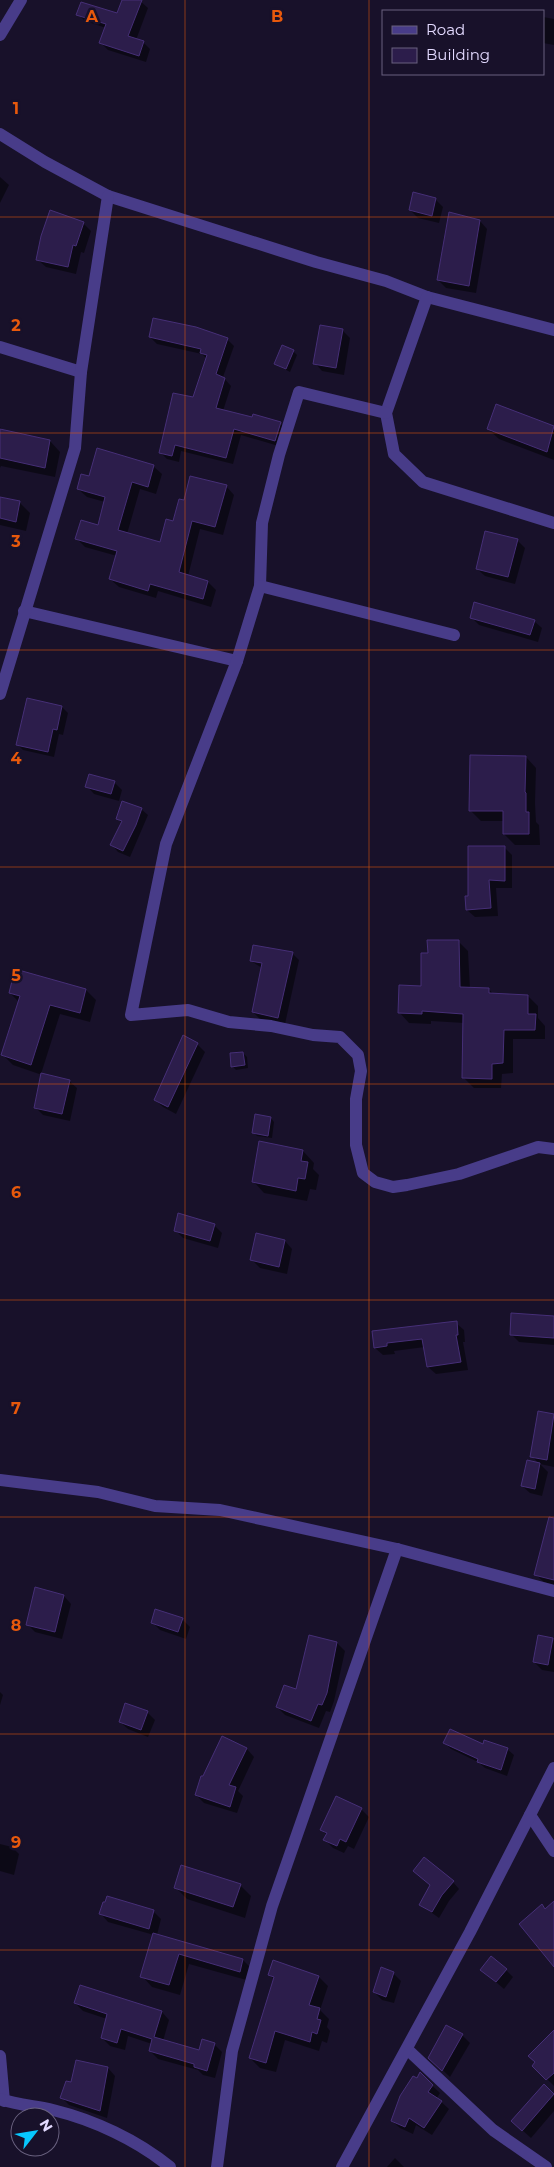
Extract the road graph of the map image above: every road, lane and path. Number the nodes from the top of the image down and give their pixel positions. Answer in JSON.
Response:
{"nodes":[{"id":1,"x":21,"y":0,"type":"edge"},
{"id":2,"x":0,"y":34,"type":"edge"},
{"id":3,"x":0,"y":134,"type":"edge"},
{"id":4,"x":108,"y":196,"type":"junction"},
{"id":5,"x":426,"y":297,"type":"junction"},
{"id":6,"x":554,"y":330,"type":"edge"},
{"id":7,"x":0,"y":347,"type":"edge"},
{"id":8,"x":81,"y":372,"type":"junction"},
{"id":9,"x":386,"y":413,"type":"junction"},
{"id":10,"x":554,"y":523,"type":"edge"},
{"id":11,"x":260,"y":586,"type":"junction"},
{"id":12,"x":24,"y":611,"type":"junction"},
{"id":13,"x":454,"y":635,"type":"dead end"},
{"id":14,"x":238,"y":661,"type":"junction"},
{"id":15,"x":0,"y":694,"type":"edge"},
{"id":16,"x":554,"y":1149,"type":"edge"},
{"id":17,"x":0,"y":1480,"type":"edge"},
{"id":18,"x":397,"y":1548,"type":"junction"},
{"id":19,"x":554,"y":1591,"type":"edge"},
{"id":20,"x":554,"y":1768,"type":"edge"},
{"id":21,"x":530,"y":1815,"type":"junction"},
{"id":22,"x":554,"y":1851,"type":"edge"},
{"id":23,"x":407,"y":2049,"type":"junction"},
{"id":24,"x":0,"y":2056,"type":"edge"},
{"id":25,"x":2,"y":2100,"type":"edge"},
{"id":26,"x":170,"y":2167,"type":"edge"},
{"id":27,"x":217,"y":2167,"type":"edge"},
{"id":28,"x":342,"y":2167,"type":"edge"},
{"id":29,"x":546,"y":2167,"type":"edge"}],
"edges":[{"from":1,"to":2,"type":"street"},
{"from":3,"to":4,"type":"street"},
{"from":4,"to":5,"type":"street"},
{"from":4,"to":8,"type":"street"},
{"from":5,"to":6,"type":"street"},
{"from":5,"to":9,"type":"street"},
{"from":7,"to":8,"type":"street"},
{"from":8,"to":12,"type":"street"},
{"from":9,"to":10,"type":"street"},
{"from":9,"to":11,"type":"street"},
{"from":11,"to":13,"type":"street"},
{"from":11,"to":14,"type":"street"},
{"from":12,"to":14,"type":"street"},
{"from":12,"to":15,"type":"street"},
{"from":14,"to":16,"type":"street"},
{"from":17,"to":18,"type":"street"},
{"from":18,"to":19,"type":"street"},
{"from":18,"to":27,"type":"street"},
{"from":20,"to":21,"type":"street"},
{"from":21,"to":22,"type":"street"},
{"from":21,"to":23,"type":"street"},
{"from":23,"to":28,"type":"street"},
{"from":23,"to":29,"type":"street"},
{"from":24,"to":25,"type":"street"},
{"from":25,"to":26,"type":"street"}]}
